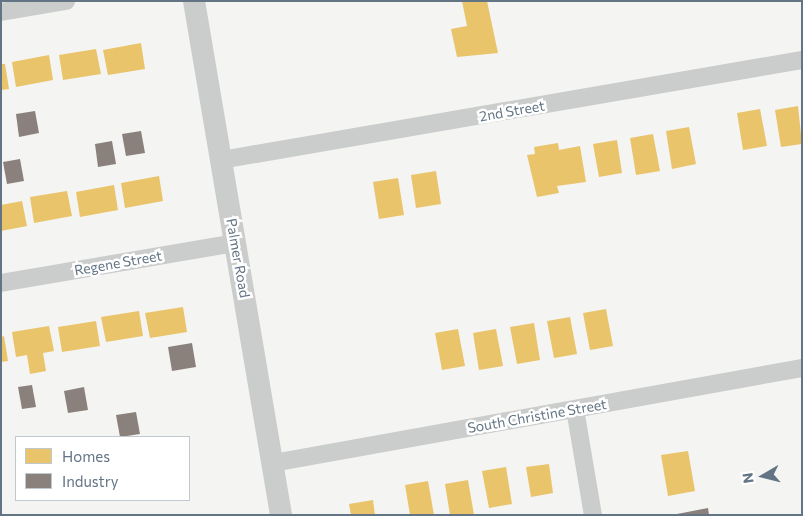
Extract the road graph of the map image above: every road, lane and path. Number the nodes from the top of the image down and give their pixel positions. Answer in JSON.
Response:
{"nodes":[{"id":1,"x":66,"y":1,"type":"edge"},
{"id":2,"x":194,"y":1,"type":"edge"},
{"id":3,"x":1,"y":12,"type":"edge"},
{"id":4,"x":802,"y":60,"type":"edge"},
{"id":5,"x":222,"y":160,"type":"junction"},
{"id":6,"x":235,"y":243,"type":"junction"},
{"id":7,"x":1,"y":283,"type":"edge"},
{"id":8,"x":802,"y":368,"type":"edge"},
{"id":9,"x":575,"y":409,"type":"junction"},
{"id":10,"x":273,"y":463,"type":"junction"},
{"id":11,"x":281,"y":515,"type":"edge"},
{"id":12,"x":593,"y":515,"type":"edge"}],
"edges":[{"from":1,"to":3,"type":"street"},
{"from":2,"to":5,"type":"street","name":"Palmer Road"},
{"from":4,"to":5,"type":"street","name":"2nd Street"},
{"from":5,"to":6,"type":"street","name":"Palmer Road"},
{"from":6,"to":7,"type":"street","name":"Regene Street"},
{"from":6,"to":10,"type":"street","name":"Palmer Road"},
{"from":8,"to":9,"type":"street","name":"South Christine Street"},
{"from":9,"to":10,"type":"street","name":"South Christine Street"},
{"from":9,"to":12,"type":"street"},
{"from":10,"to":11,"type":"street","name":"Palmer Road"}]}
